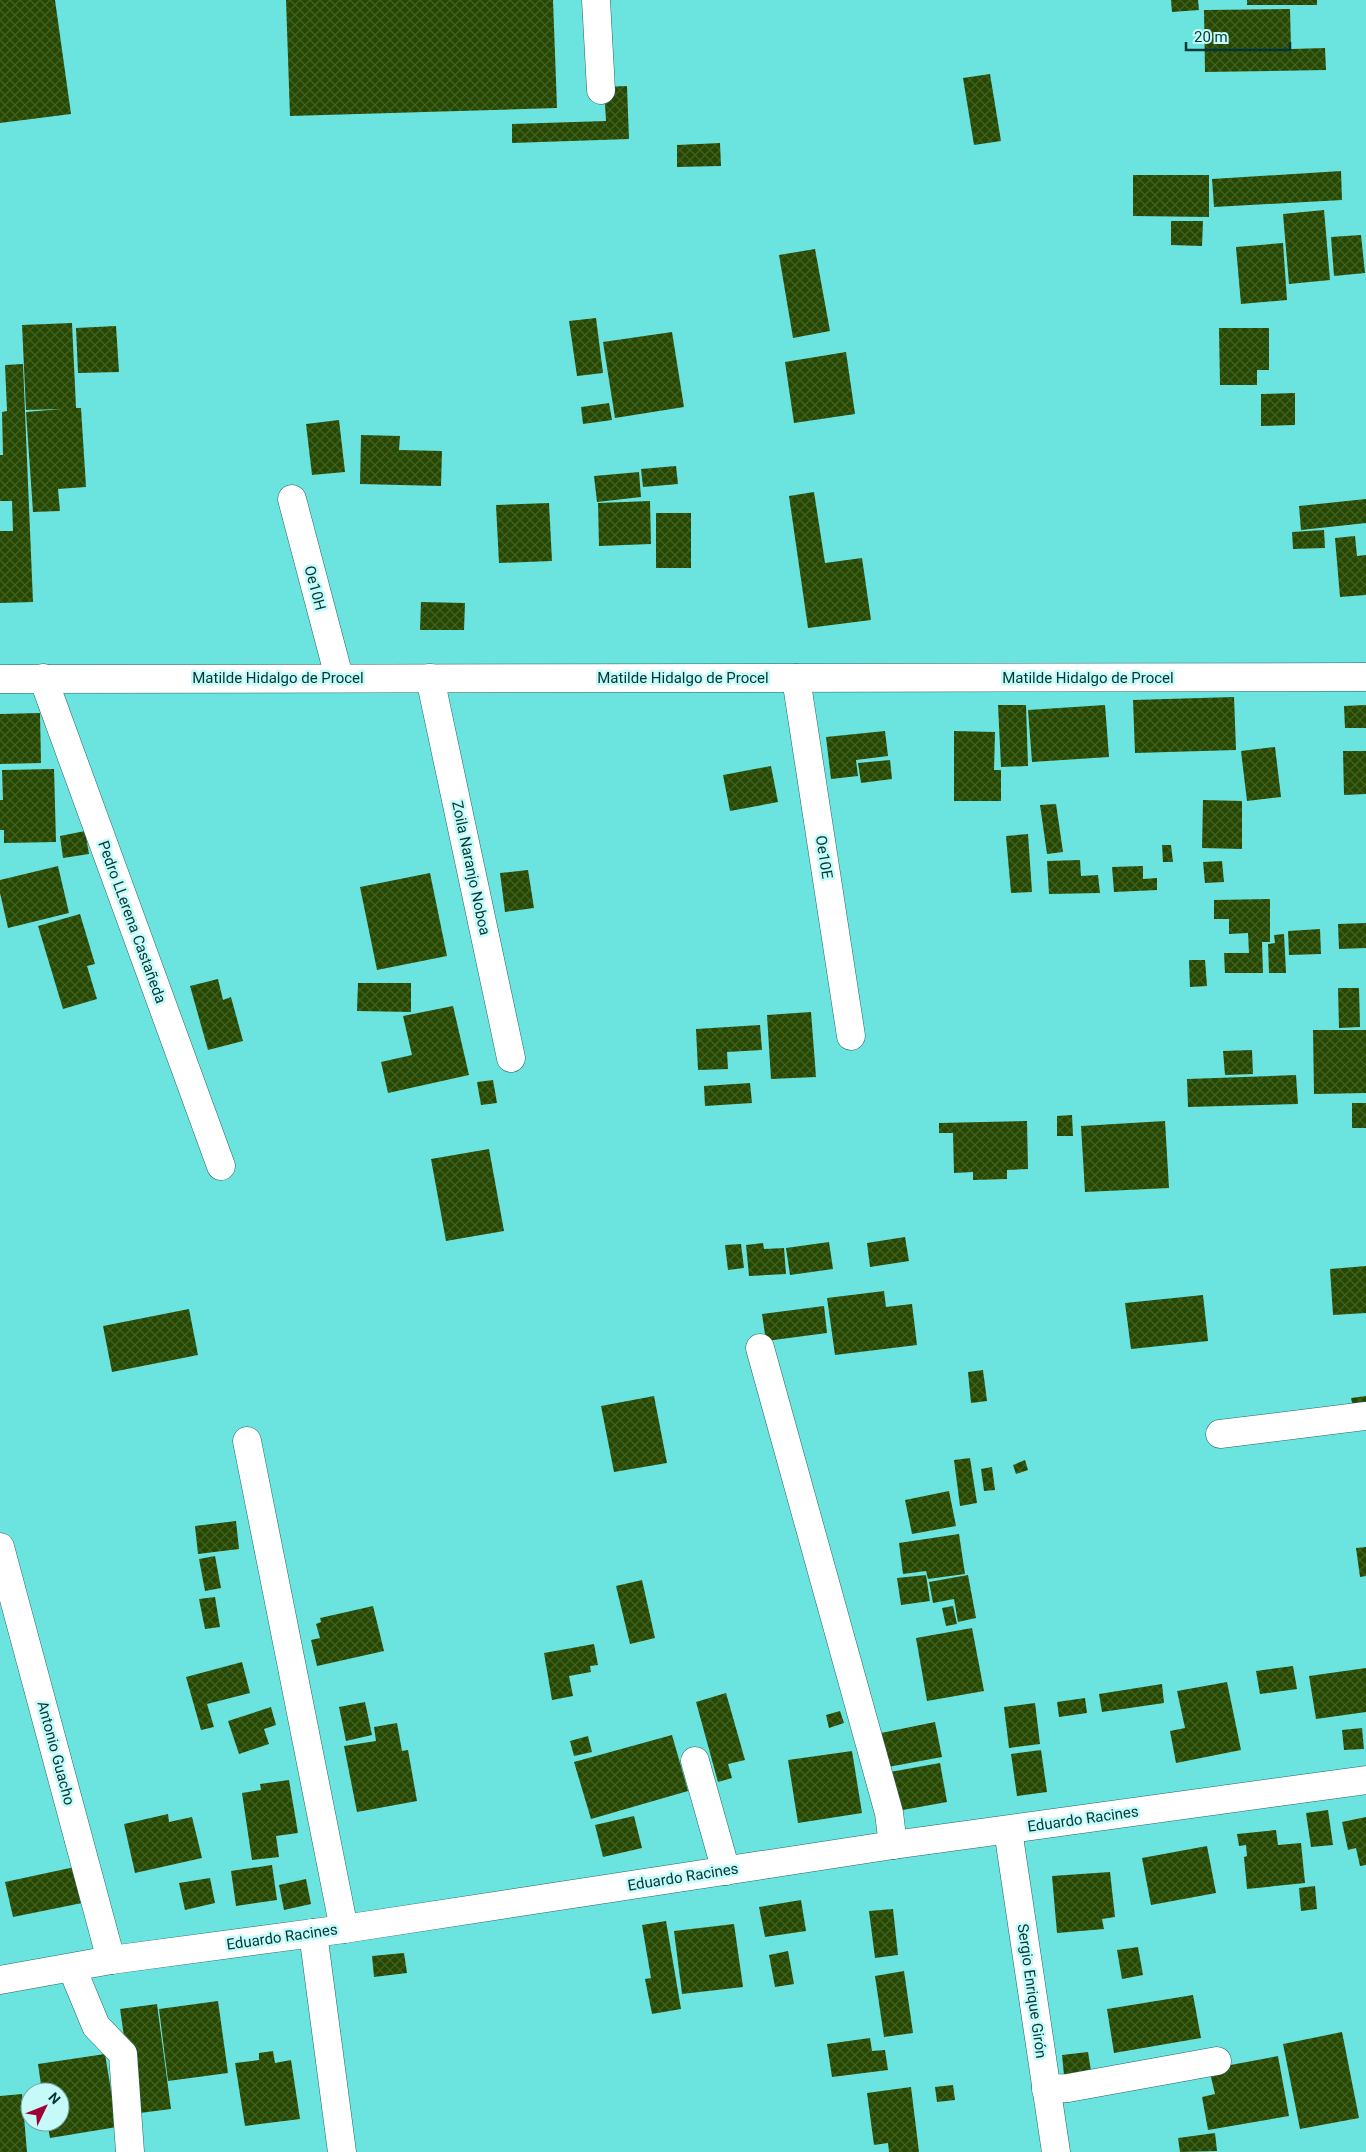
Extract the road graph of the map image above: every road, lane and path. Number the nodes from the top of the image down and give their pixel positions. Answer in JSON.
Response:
{"nodes":[{"id":1,"x":596,"y":0,"type":"edge"},
{"id":2,"x":601,"y":90,"type":"dead end"},
{"id":3,"x":292,"y":499,"type":"dead end"},
{"id":4,"x":339,"y":677,"type":"junction"},
{"id":5,"x":1366,"y":677,"type":"edge"},
{"id":6,"x":0,"y":678,"type":"edge"},
{"id":7,"x":43,"y":678,"type":"junction"},
{"id":8,"x":430,"y":678,"type":"junction"},
{"id":9,"x":796,"y":678,"type":"junction"},
{"id":10,"x":852,"y":1036,"type":"dead end"},
{"id":11,"x":511,"y":1058,"type":"dead end"},
{"id":12,"x":221,"y":1166,"type":"dead end"},
{"id":13,"x":760,"y":1348,"type":"dead end"},
{"id":14,"x":1366,"y":1416,"type":"edge"},
{"id":15,"x":1220,"y":1434,"type":"dead end"},
{"id":16,"x":248,"y":1441,"type":"dead end"},
{"id":17,"x":0,"y":1547,"type":"edge"},
{"id":18,"x":695,"y":1761,"type":"dead end"},
{"id":19,"x":1366,"y":1780,"type":"edge"},
{"id":20,"x":1008,"y":1830,"type":"junction"},
{"id":21,"x":893,"y":1845,"type":"junction"},
{"id":22,"x":726,"y":1871,"type":"junction"},
{"id":23,"x":344,"y":1929,"type":"junction"},
{"id":24,"x":313,"y":1933,"type":"junction"},
{"id":25,"x":112,"y":1960,"type":"junction"},
{"id":26,"x":72,"y":1968,"type":"junction"},
{"id":27,"x":0,"y":1980,"type":"edge"},
{"id":28,"x":1217,"y":2062,"type":"dead end"},
{"id":29,"x":1046,"y":2089,"type":"junction"},
{"id":30,"x":130,"y":2152,"type":"edge"},
{"id":31,"x":342,"y":2152,"type":"edge"},
{"id":32,"x":1056,"y":2152,"type":"edge"}],
"edges":[{"from":1,"to":2,"type":"street"},
{"from":3,"to":4,"type":"street","name":"Oe10H"},
{"from":4,"to":7,"type":"street","name":"Matilde Hidalgo de Procel"},
{"from":4,"to":8,"type":"street","name":"Matilde Hidalgo de Procel"},
{"from":5,"to":9,"type":"street","name":"Matilde Hidalgo de Procel"},
{"from":6,"to":7,"type":"street","name":"Matilde Hidalgo de Procel"},
{"from":7,"to":12,"type":"street","name":"Pedro LLerena Castañeda"},
{"from":8,"to":9,"type":"street","name":"Matilde Hidalgo de Procel"},
{"from":8,"to":11,"type":"street","name":"Zoila Naranjo Noboa"},
{"from":9,"to":10,"type":"street","name":"Oe10E"},
{"from":13,"to":21,"type":"street"},
{"from":14,"to":15,"type":"street"},
{"from":16,"to":23,"type":"street"},
{"from":17,"to":25,"type":"street","name":"Antonio Guacho"},
{"from":18,"to":22,"type":"street"},
{"from":19,"to":20,"type":"street","name":"Eduardo Racines"},
{"from":20,"to":21,"type":"street","name":"Eduardo Racines"},
{"from":20,"to":29,"type":"street","name":"Sergio Enrique Girón"},
{"from":21,"to":22,"type":"street","name":"Eduardo Racines"},
{"from":22,"to":23,"type":"street","name":"Eduardo Racines"},
{"from":23,"to":24,"type":"street","name":"Eduardo Racines"},
{"from":24,"to":25,"type":"street","name":"Eduardo Racines"},
{"from":24,"to":31,"type":"street"},
{"from":25,"to":26,"type":"street","name":"Eduardo Racines"},
{"from":26,"to":27,"type":"street","name":"Eduardo Racines"},
{"from":26,"to":30,"type":"street"},
{"from":28,"to":29,"type":"street"},
{"from":29,"to":32,"type":"street","name":"Sergio Enrique Girón"}]}
